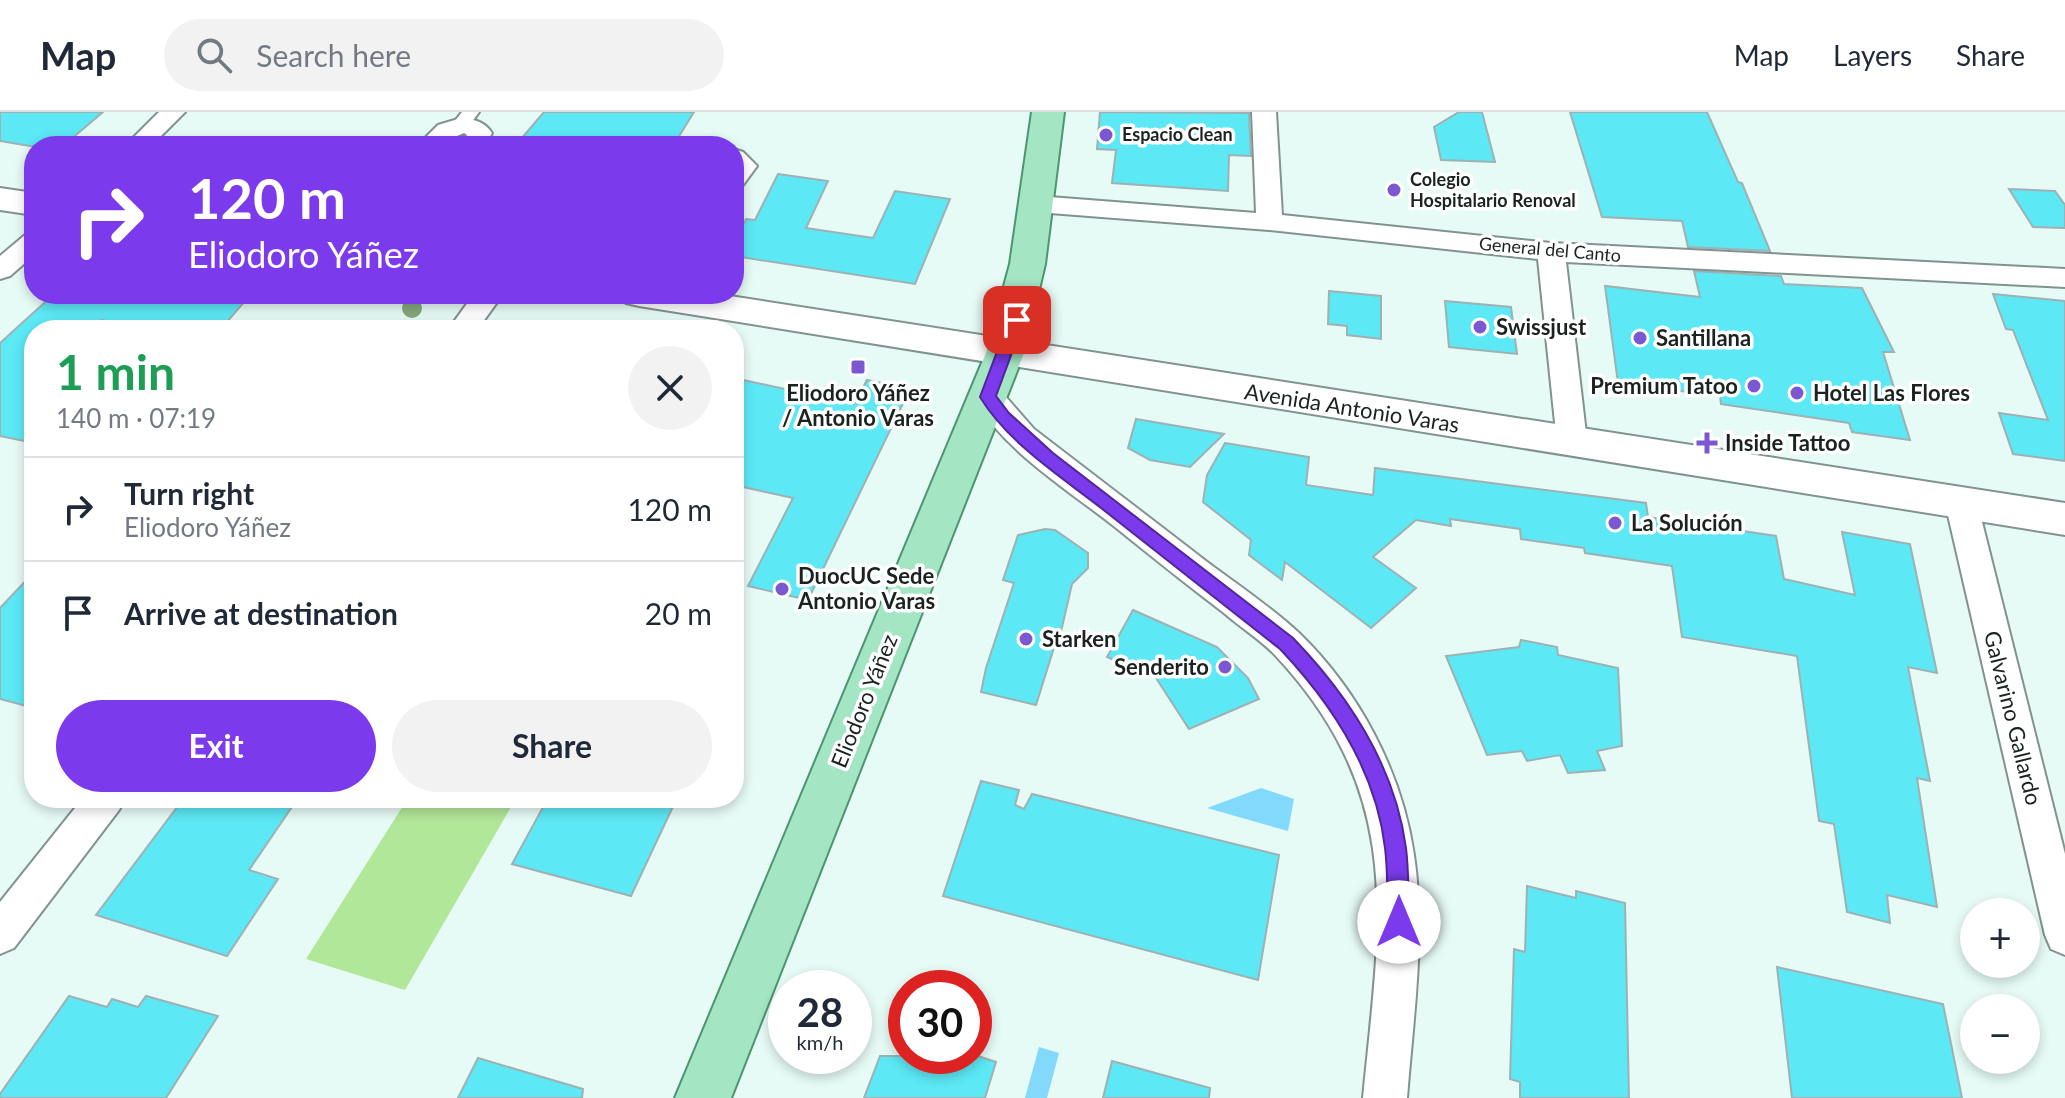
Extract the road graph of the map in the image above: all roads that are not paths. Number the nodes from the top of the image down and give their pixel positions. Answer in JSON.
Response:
{"nodes":[{"id":1,"x":173,"y":112,"type":"edge"},
{"id":2,"x":1048,"y":112,"type":"edge"},
{"id":3,"x":1264,"y":112,"type":"edge"},
{"id":4,"x":468,"y":128,"type":"edge"},
{"id":5,"x":148,"y":136,"type":"edge"},
{"id":6,"x":439,"y":136,"type":"edge"},
{"id":7,"x":0,"y":199,"type":"edge"},
{"id":8,"x":24,"y":203,"type":"edge"},
{"id":9,"x":1037,"y":204,"type":"junction"},
{"id":10,"x":1269,"y":222,"type":"junction"},
{"id":11,"x":24,"y":250,"type":"edge"},
{"id":12,"x":1551,"y":252,"type":"junction"},
{"id":13,"x":0,"y":270,"type":"edge"},
{"id":14,"x":2065,"y":278,"type":"edge"},
{"id":15,"x":706,"y":304,"type":"edge"},
{"id":16,"x":1005,"y":353,"type":"junction"},
{"id":17,"x":988,"y":397,"type":"junction"},
{"id":18,"x":1572,"y":442,"type":"junction"},
{"id":19,"x":1961,"y":502,"type":"junction"},
{"id":20,"x":2065,"y":519,"type":"edge"},
{"id":21,"x":98,"y":808,"type":"edge"},
{"id":22,"x":0,"y":934,"type":"edge"},
{"id":23,"x":2065,"y":935,"type":"edge"},
{"id":24,"x":703,"y":1098,"type":"edge"},
{"id":25,"x":1385,"y":1098,"type":"edge"}],
"edges":[{"from":1,"to":5,"type":"street"},
{"from":2,"to":9,"type":"main road","name":"Eliodoro Yáñez"},
{"from":3,"to":10,"type":"street"},
{"from":4,"to":6,"type":"street"},
{"from":7,"to":8,"type":"main road"},
{"from":9,"to":10,"type":"street","name":"General del Canto"},
{"from":9,"to":16,"type":"main road","name":"Eliodoro Yáñez"},
{"from":10,"to":12,"type":"street","name":"General del Canto"},
{"from":11,"to":13,"type":"street"},
{"from":12,"to":14,"type":"street","name":"General del Canto"},
{"from":12,"to":18,"type":"street"},
{"from":15,"to":16,"type":"main road","name":"Avenida Antonio Varas"},
{"from":16,"to":17,"type":"main road","name":"Eliodoro Yáñez"},
{"from":16,"to":18,"type":"main road","name":"Avenida Antonio Varas"},
{"from":17,"to":24,"type":"main road","name":"Eliodoro Yáñez"},
{"from":17,"to":25,"type":"street"},
{"from":18,"to":19,"type":"main road","name":"Avenida Antonio Varas"},
{"from":19,"to":20,"type":"main road","name":"Avenida Antonio Varas"},
{"from":19,"to":23,"type":"street","name":"Galvarino Gallardo"},
{"from":21,"to":22,"type":"street"}]}
